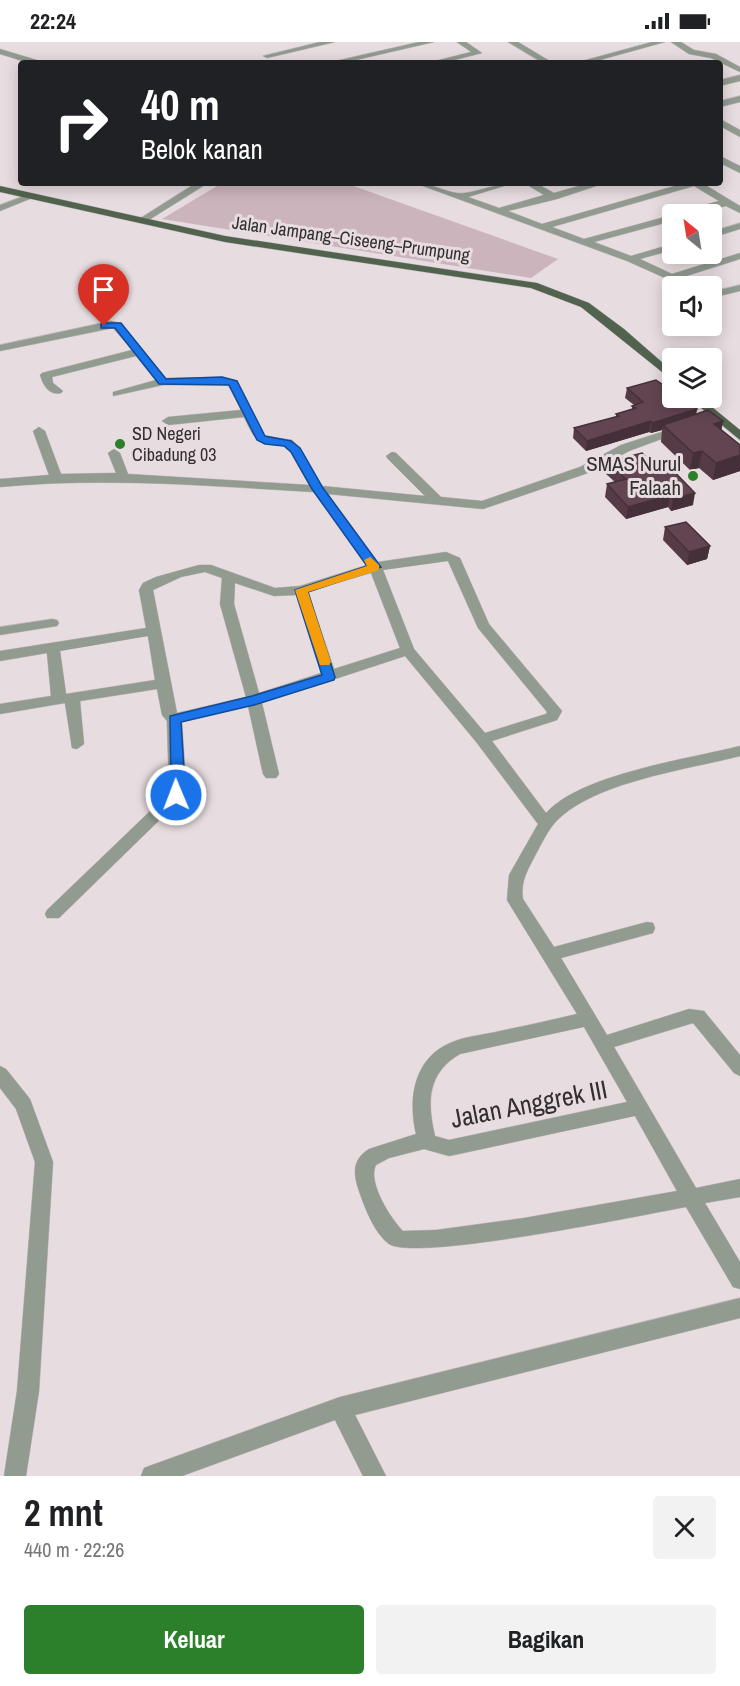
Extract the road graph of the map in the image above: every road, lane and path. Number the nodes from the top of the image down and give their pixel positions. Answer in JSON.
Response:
{"nodes":[{"id":1,"x":331,"y":42,"type":"edge"},
{"id":2,"x":430,"y":42,"type":"edge"},
{"id":3,"x":460,"y":42,"type":"edge"},
{"id":4,"x":512,"y":42,"type":"edge"},
{"id":5,"x":661,"y":42,"type":"edge"},
{"id":6,"x":675,"y":42,"type":"edge"},
{"id":7,"x":696,"y":42,"type":"edge"},
{"id":8,"x":0,"y":51,"type":"edge"},
{"id":9,"x":267,"y":56,"type":"dead end"},
{"id":10,"x":713,"y":56,"type":"junction"},
{"id":11,"x":740,"y":58,"type":"edge"},
{"id":12,"x":28,"y":60,"type":"edge"},
{"id":13,"x":345,"y":60,"type":"edge"},
{"id":14,"x":444,"y":60,"type":"edge"},
{"id":15,"x":544,"y":60,"type":"edge"},
{"id":16,"x":591,"y":60,"type":"edge"},
{"id":17,"x":718,"y":60,"type":"edge"},
{"id":18,"x":723,"y":63,"type":"edge"},
{"id":19,"x":723,"y":63,"type":"edge"},
{"id":20,"x":740,"y":70,"type":"edge"},
{"id":21,"x":740,"y":78,"type":"edge"},
{"id":22,"x":723,"y":82,"type":"edge"},
{"id":23,"x":740,"y":99,"type":"edge"},
{"id":24,"x":723,"y":103,"type":"edge"},
{"id":25,"x":740,"y":122,"type":"edge"},
{"id":26,"x":723,"y":125,"type":"edge"},
{"id":27,"x":723,"y":126,"type":"edge"},
{"id":28,"x":740,"y":134,"type":"edge"},
{"id":29,"x":723,"y":161,"type":"edge"},
{"id":30,"x":740,"y":170,"type":"edge"},
{"id":31,"x":198,"y":186,"type":"edge"},
{"id":32,"x":429,"y":186,"type":"edge"},
{"id":33,"x":497,"y":186,"type":"edge"},
{"id":34,"x":535,"y":186,"type":"edge"},
{"id":35,"x":582,"y":186,"type":"edge"},
{"id":36,"x":684,"y":186,"type":"edge"},
{"id":37,"x":700,"y":186,"type":"edge"},
{"id":38,"x":0,"y":189,"type":"edge"},
{"id":39,"x":32,"y":196,"type":"junction"},
{"id":40,"x":460,"y":196,"type":"junction"},
{"id":41,"x":554,"y":197,"type":"junction"},
{"id":42,"x":728,"y":202,"type":"junction"},
{"id":43,"x":720,"y":204,"type":"edge"},
{"id":44,"x":0,"y":208,"type":"edge"},
{"id":45,"x":740,"y":210,"type":"edge"},
{"id":46,"x":499,"y":211,"type":"junction"},
{"id":47,"x":141,"y":221,"type":"junction"},
{"id":48,"x":662,"y":221,"type":"edge"},
{"id":49,"x":740,"y":226,"type":"edge"},
{"id":50,"x":541,"y":227,"type":"junction"},
{"id":51,"x":722,"y":232,"type":"edge"},
{"id":52,"x":584,"y":242,"type":"junction"},
{"id":53,"x":662,"y":250,"type":"edge"},
{"id":54,"x":740,"y":256,"type":"edge"},
{"id":55,"x":631,"y":259,"type":"junction"},
{"id":56,"x":672,"y":276,"type":"joint"},
{"id":57,"x":737,"y":292,"type":"edge"},
{"id":58,"x":722,"y":294,"type":"edge"},
{"id":59,"x":0,"y":348,"type":"edge"},
{"id":60,"x":139,"y":352,"type":"junction"},
{"id":61,"x":662,"y":368,"type":"edge"},
{"id":62,"x":163,"y":382,"type":"junction"},
{"id":63,"x":57,"y":391,"type":"dead end"},
{"id":64,"x":117,"y":394,"type":"dead end"},
{"id":65,"x":706,"y":408,"type":"edge"},
{"id":66,"x":248,"y":413,"type":"junction"},
{"id":67,"x":718,"y":418,"type":"junction"},
{"id":68,"x":168,"y":421,"type":"dead end"},
{"id":69,"x":39,"y":431,"type":"dead end"},
{"id":70,"x":740,"y":436,"type":"edge"},
{"id":71,"x":114,"y":453,"type":"dead end"},
{"id":72,"x":392,"y":456,"type":"dead end"},
{"id":73,"x":123,"y":477,"type":"junction"},
{"id":74,"x":56,"y":478,"type":"junction"},
{"id":75,"x":0,"y":483,"type":"edge"},
{"id":76,"x":318,"y":489,"type":"junction"},
{"id":77,"x":438,"y":501,"type":"junction"},
{"id":78,"x":375,"y":567,"type":"junction"},
{"id":79,"x":228,"y":578,"type":"junction"},
{"id":80,"x":302,"y":590,"type":"junction"},
{"id":81,"x":52,"y":623,"type":"dead end"},
{"id":82,"x":0,"y":631,"type":"edge"},
{"id":83,"x":152,"y":631,"type":"junction"},
{"id":84,"x":53,"y":648,"type":"junction"},
{"id":85,"x":408,"y":650,"type":"junction"},
{"id":86,"x":0,"y":656,"type":"edge"},
{"id":87,"x":329,"y":677,"type":"junction"},
{"id":88,"x":163,"y":683,"type":"junction"},
{"id":89,"x":65,"y":698,"type":"junction"},
{"id":90,"x":254,"y":700,"type":"junction"},
{"id":91,"x":0,"y":709,"type":"edge"},
{"id":92,"x":174,"y":719,"type":"junction"},
{"id":93,"x":482,"y":739,"type":"junction"},
{"id":94,"x":77,"y":744,"type":"dead end"},
{"id":95,"x":740,"y":752,"type":"edge"},
{"id":96,"x":271,"y":774,"type":"dead end"},
{"id":97,"x":546,"y":824,"type":"junction"},
{"id":98,"x":53,"y":914,"type":"dead end"},
{"id":99,"x":647,"y":928,"type":"dead end"},
{"id":100,"x":551,"y":954,"type":"junction"},
{"id":101,"x":588,"y":1019,"type":"junction"},
{"id":102,"x":604,"y":1043,"type":"junction"},
{"id":103,"x":740,"y":1068,"type":"edge"},
{"id":104,"x":0,"y":1074,"type":"edge"},
{"id":105,"x":641,"y":1107,"type":"junction"},
{"id":106,"x":428,"y":1140,"type":"junction"},
{"id":107,"x":740,"y":1188,"type":"edge"},
{"id":108,"x":690,"y":1197,"type":"junction"},
{"id":109,"x":740,"y":1280,"type":"edge"},
{"id":110,"x":740,"y":1308,"type":"edge"},
{"id":111,"x":339,"y":1408,"type":"junction"},
{"id":112,"x":15,"y":1476,"type":"edge"},
{"id":113,"x":152,"y":1476,"type":"edge"},
{"id":114,"x":375,"y":1476,"type":"edge"}],
"edges":[{"from":1,"to":9,"type":"street"},
{"from":2,"to":13,"type":"street"},
{"from":3,"to":14,"type":"street"},
{"from":4,"to":15,"type":"street"},
{"from":5,"to":16,"type":"street"},
{"from":6,"to":10,"type":"street"},
{"from":7,"to":10,"type":"street"},
{"from":8,"to":12,"type":"street"},
{"from":10,"to":17,"type":"street"},
{"from":11,"to":18,"type":"street"},
{"from":19,"to":20,"type":"street"},
{"from":21,"to":22,"type":"street"},
{"from":23,"to":24,"type":"street"},
{"from":25,"to":26,"type":"street"},
{"from":27,"to":28,"type":"street"},
{"from":29,"to":30,"type":"street"},
{"from":31,"to":47,"type":"street"},
{"from":32,"to":40,"type":"street"},
{"from":33,"to":40,"type":"street"},
{"from":34,"to":41,"type":"street"},
{"from":35,"to":41,"type":"street"},
{"from":36,"to":50,"type":"street"},
{"from":37,"to":42,"type":"street"},
{"from":38,"to":39,"type":"main road","name":"Jalan Jampang–Ciseeng–Prumpung"},
{"from":39,"to":44,"type":"street"},
{"from":39,"to":47,"type":"main road","name":"Jalan Jampang–Ciseeng–Prumpung"},
{"from":40,"to":46,"type":"street"},
{"from":41,"to":46,"type":"street"},
{"from":42,"to":43,"type":"street"},
{"from":42,"to":45,"type":"street"},
{"from":46,"to":50,"type":"street"},
{"from":47,"to":61,"type":"main road","name":"Jalan Jampang–Ciseeng–Prumpung"},
{"from":48,"to":52,"type":"street"},
{"from":49,"to":51,"type":"street"},
{"from":50,"to":52,"type":"street"},
{"from":52,"to":55,"type":"street"},
{"from":53,"to":55,"type":"street"},
{"from":54,"to":56,"type":"street"},
{"from":55,"to":56,"type":"street"},
{"from":57,"to":58,"type":"street"},
{"from":59,"to":60,"type":"street"},
{"from":60,"to":62,"type":"street"},
{"from":60,"to":63,"type":"street"},
{"from":62,"to":64,"type":"street"},
{"from":62,"to":66,"type":"street"},
{"from":65,"to":67,"type":"main road"},
{"from":66,"to":68,"type":"street"},
{"from":66,"to":76,"type":"street"},
{"from":67,"to":70,"type":"main road"},
{"from":67,"to":77,"type":"street"},
{"from":69,"to":74,"type":"street"},
{"from":71,"to":73,"type":"street"},
{"from":72,"to":77,"type":"street"},
{"from":73,"to":74,"type":"street"},
{"from":73,"to":76,"type":"street"},
{"from":74,"to":75,"type":"street"},
{"from":76,"to":77,"type":"street"},
{"from":76,"to":78,"type":"street"},
{"from":78,"to":80,"type":"street"},
{"from":78,"to":85,"type":"street"},
{"from":78,"to":93,"type":"street"},
{"from":79,"to":80,"type":"street"},
{"from":79,"to":83,"type":"street"},
{"from":79,"to":90,"type":"street"},
{"from":80,"to":87,"type":"street"},
{"from":81,"to":82,"type":"street"},
{"from":83,"to":84,"type":"street"},
{"from":83,"to":88,"type":"street"},
{"from":84,"to":86,"type":"street"},
{"from":84,"to":89,"type":"street"},
{"from":85,"to":87,"type":"street"},
{"from":85,"to":93,"type":"street"},
{"from":87,"to":90,"type":"street"},
{"from":88,"to":89,"type":"street"},
{"from":88,"to":92,"type":"street"},
{"from":89,"to":91,"type":"street"},
{"from":89,"to":94,"type":"street"},
{"from":90,"to":92,"type":"street"},
{"from":90,"to":96,"type":"street"},
{"from":92,"to":98,"type":"street"},
{"from":93,"to":97,"type":"street"},
{"from":95,"to":97,"type":"street"},
{"from":97,"to":100,"type":"street"},
{"from":99,"to":100,"type":"street"},
{"from":100,"to":101,"type":"street"},
{"from":101,"to":102,"type":"street"},
{"from":101,"to":106,"type":"street"},
{"from":102,"to":103,"type":"street"},
{"from":102,"to":105,"type":"street"},
{"from":104,"to":112,"type":"street"},
{"from":105,"to":106,"type":"street","name":"Jalan Anggrek III"},
{"from":105,"to":108,"type":"street"},
{"from":106,"to":108,"type":"street"},
{"from":107,"to":108,"type":"street"},
{"from":108,"to":109,"type":"street"},
{"from":110,"to":111,"type":"street"},
{"from":111,"to":113,"type":"street"},
{"from":111,"to":114,"type":"street"}]}
